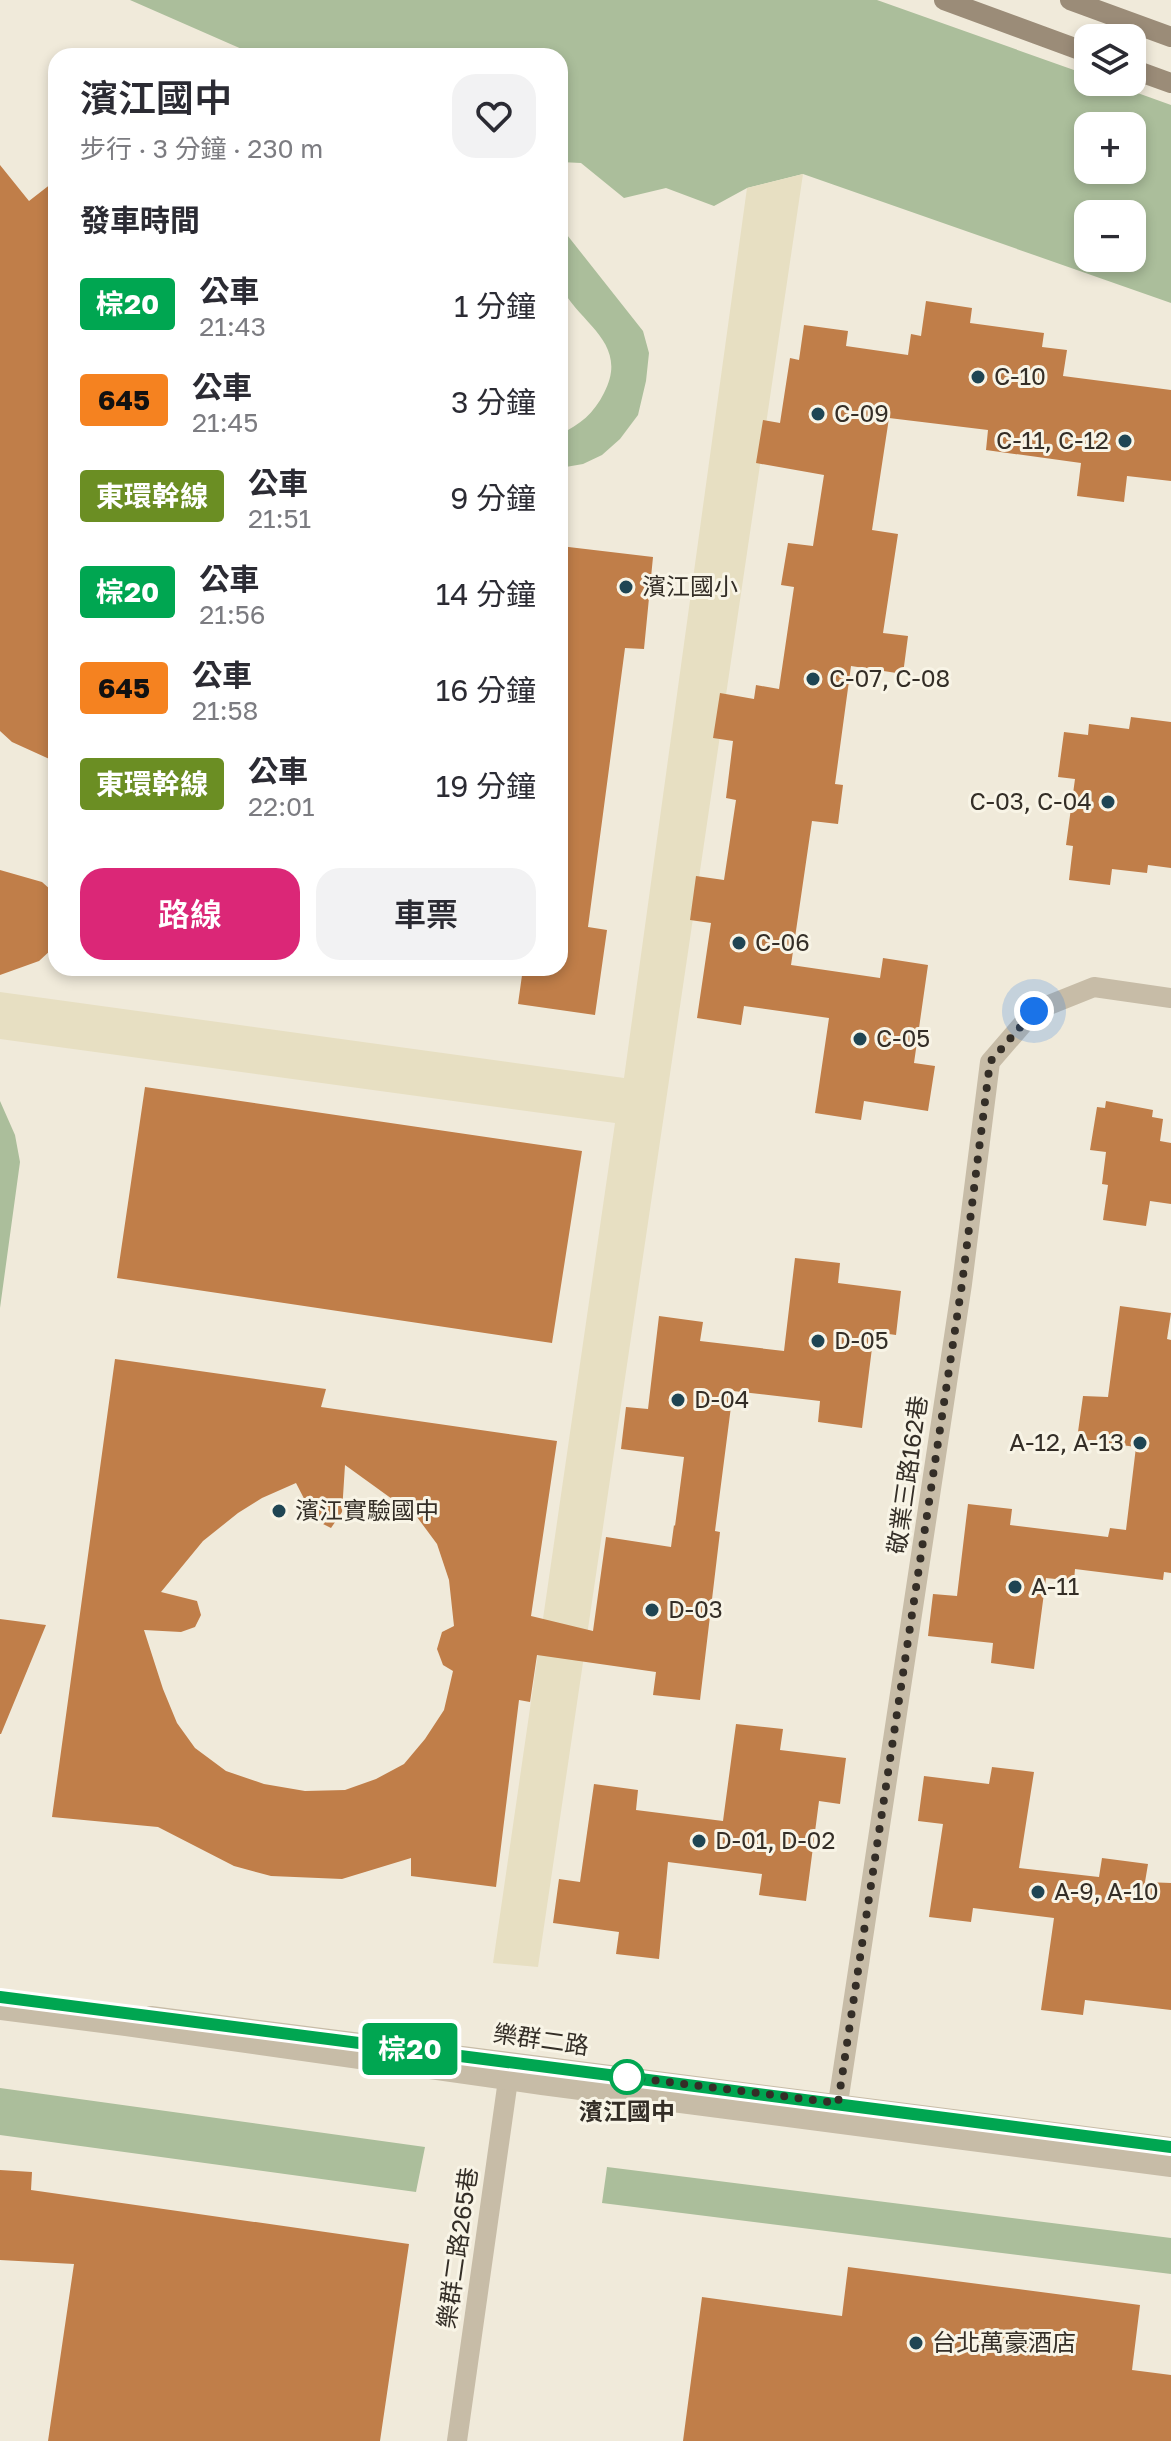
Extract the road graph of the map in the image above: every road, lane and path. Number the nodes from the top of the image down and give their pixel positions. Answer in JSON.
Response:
{"nodes":[{"id":1,"x":944,"y":0,"type":"edge"},
{"id":2,"x":1070,"y":0,"type":"edge"},
{"id":3,"x":1171,"y":37,"type":"edge"},
{"id":4,"x":1074,"y":48,"type":"edge"},
{"id":5,"x":1146,"y":74,"type":"edge"},
{"id":6,"x":1171,"y":83,"type":"edge"},
{"id":7,"x":1171,"y":998,"type":"edge"},
{"id":8,"x":0,"y":1997,"type":"edge"},
{"id":9,"x":0,"y":2010,"type":"edge"},
{"id":10,"x":508,"y":2071,"type":"junction"},
{"id":11,"x":838,"y":2103,"type":"junction"},
{"id":12,"x":1171,"y":2147,"type":"edge"},
{"id":13,"x":1171,"y":2167,"type":"edge"},
{"id":14,"x":457,"y":2441,"type":"edge"}],
"edges":[{"from":1,"to":4,"type":"main road"},
{"from":2,"to":3,"type":"main road"},
{"from":5,"to":6,"type":"main road"},
{"from":7,"to":11,"type":"street","name":"敬業三路162巷"},
{"from":8,"to":10,"type":"street","name":"樂群二路"},
{"from":9,"to":10,"type":"street","name":"樂群二路"},
{"from":10,"to":11,"type":"street","name":"樂群二路"},
{"from":10,"to":13,"type":"street","name":"樂群二路"},
{"from":10,"to":14,"type":"street","name":"樂群二路265巷"},
{"from":11,"to":12,"type":"street","name":"樂群二路"}]}
